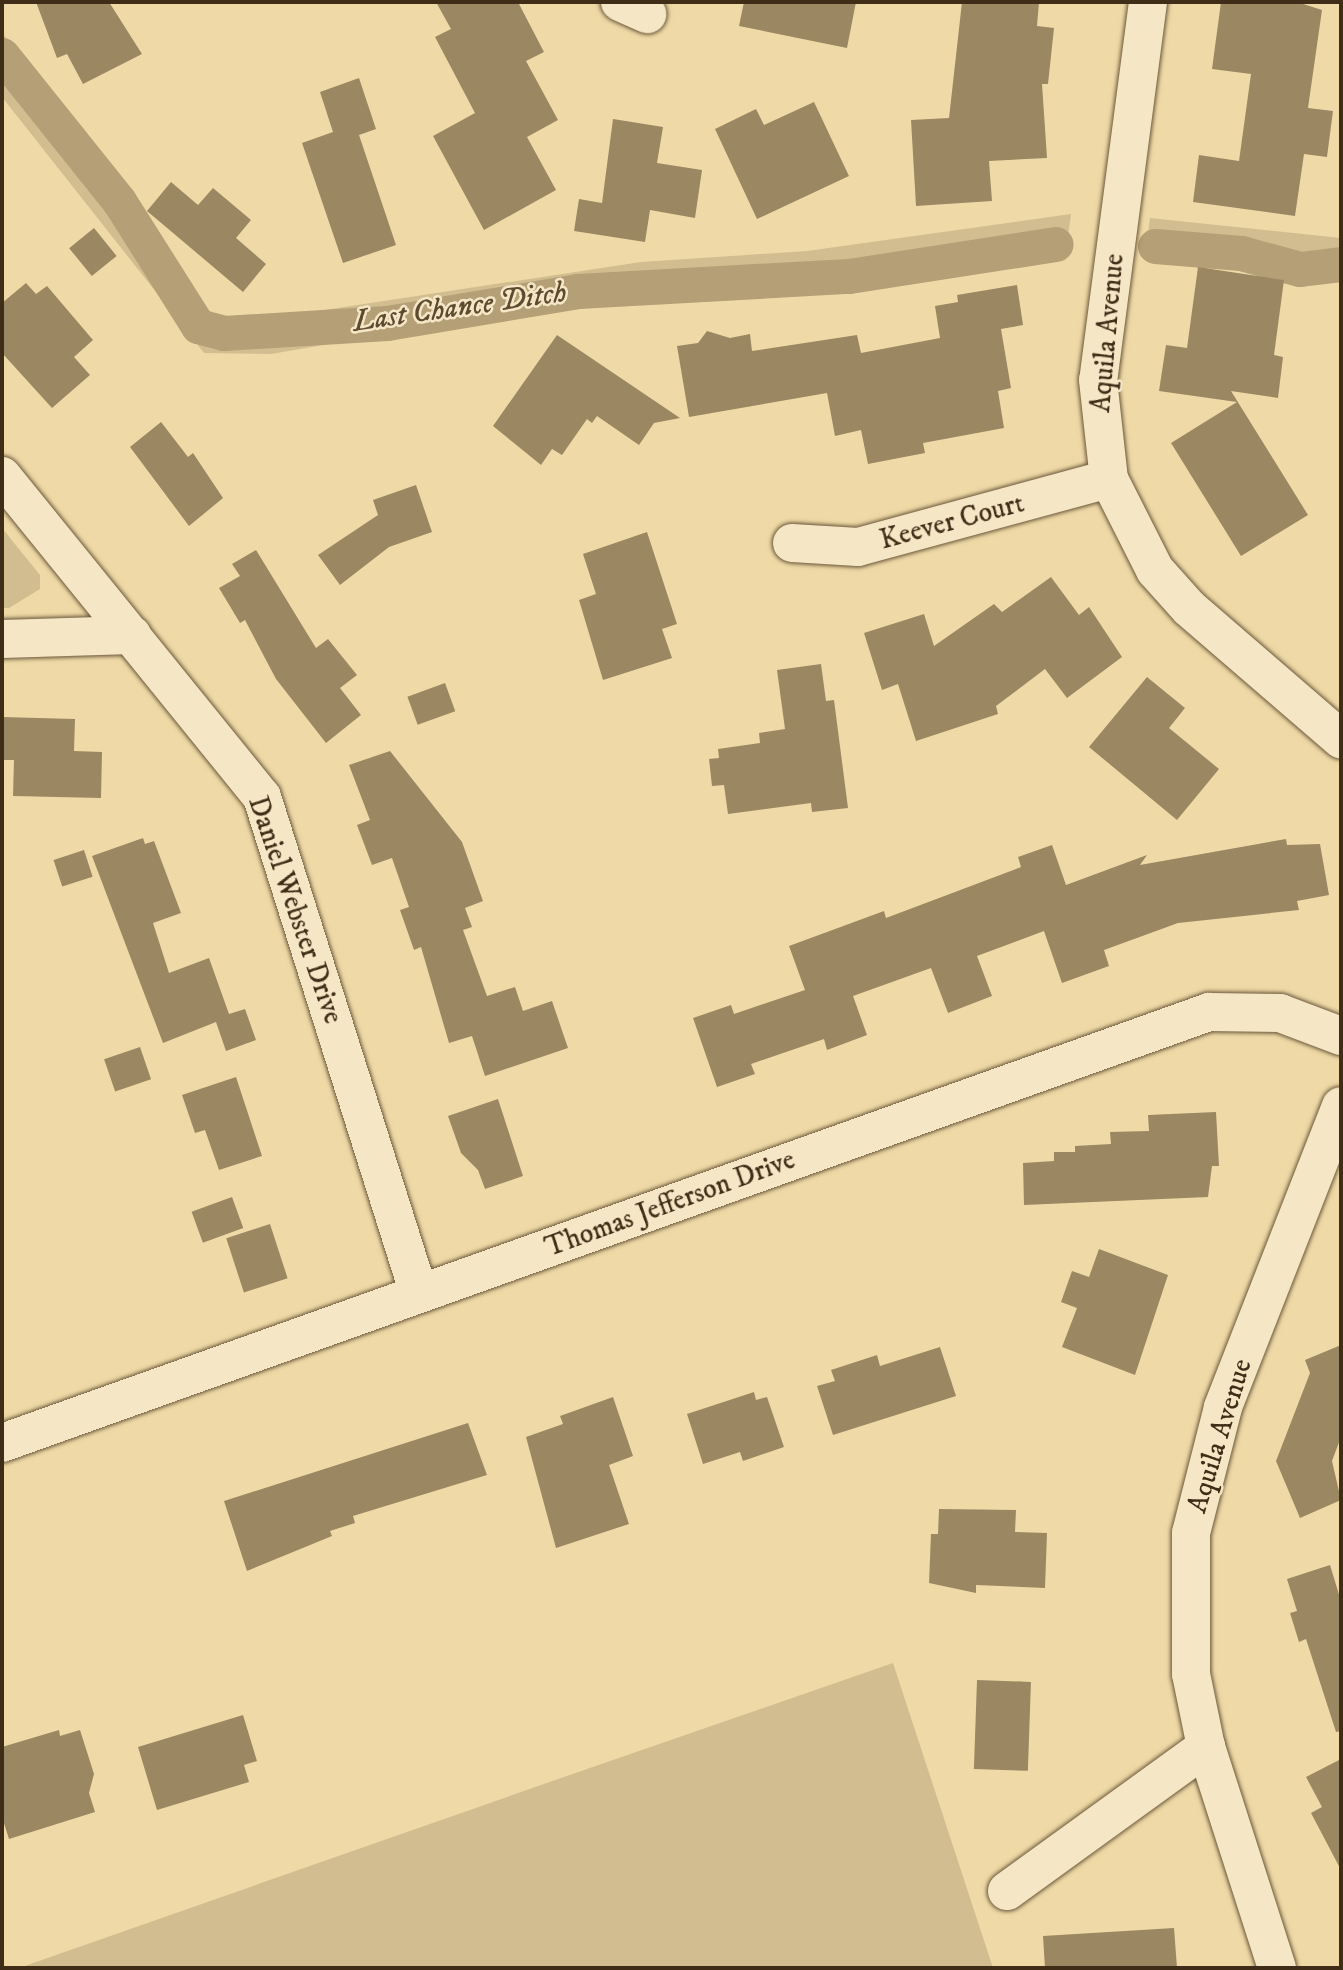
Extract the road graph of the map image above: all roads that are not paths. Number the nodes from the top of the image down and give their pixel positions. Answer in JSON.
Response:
{"nodes":[{"id":1,"x":1148,"y":2,"type":"edge"},
{"id":2,"x":2,"y":476,"type":"edge"},
{"id":3,"x":1110,"y":479,"type":"junction"},
{"id":4,"x":792,"y":543,"type":"dead end"},
{"id":5,"x":132,"y":635,"type":"junction"},
{"id":6,"x":2,"y":639,"type":"edge"},
{"id":7,"x":1341,"y":739,"type":"edge"},
{"id":8,"x":1341,"y":1036,"type":"edge"},
{"id":9,"x":1341,"y":1106,"type":"edge"},
{"id":10,"x":419,"y":1294,"type":"junction"},
{"id":11,"x":2,"y":1443,"type":"edge"},
{"id":12,"x":1206,"y":1747,"type":"junction"},
{"id":13,"x":1007,"y":1891,"type":"dead end"},
{"id":14,"x":1277,"y":1968,"type":"edge"}],
"edges":[{"from":1,"to":3,"type":"street","name":"Aquila Avenue"},
{"from":2,"to":5,"type":"street","name":"Daniel Webster Drive"},
{"from":3,"to":4,"type":"street","name":"Keever Court"},
{"from":3,"to":7,"type":"street","name":"Aquila Avenue"},
{"from":5,"to":6,"type":"street"},
{"from":5,"to":10,"type":"street","name":"Daniel Webster Drive"},
{"from":8,"to":10,"type":"street","name":"Thomas Jefferson Drive"},
{"from":9,"to":12,"type":"street","name":"Aquila Avenue"},
{"from":10,"to":11,"type":"street","name":"Thomas Jefferson Drive"},
{"from":12,"to":13,"type":"street"},
{"from":12,"to":14,"type":"street","name":"Aquila Avenue"}]}
